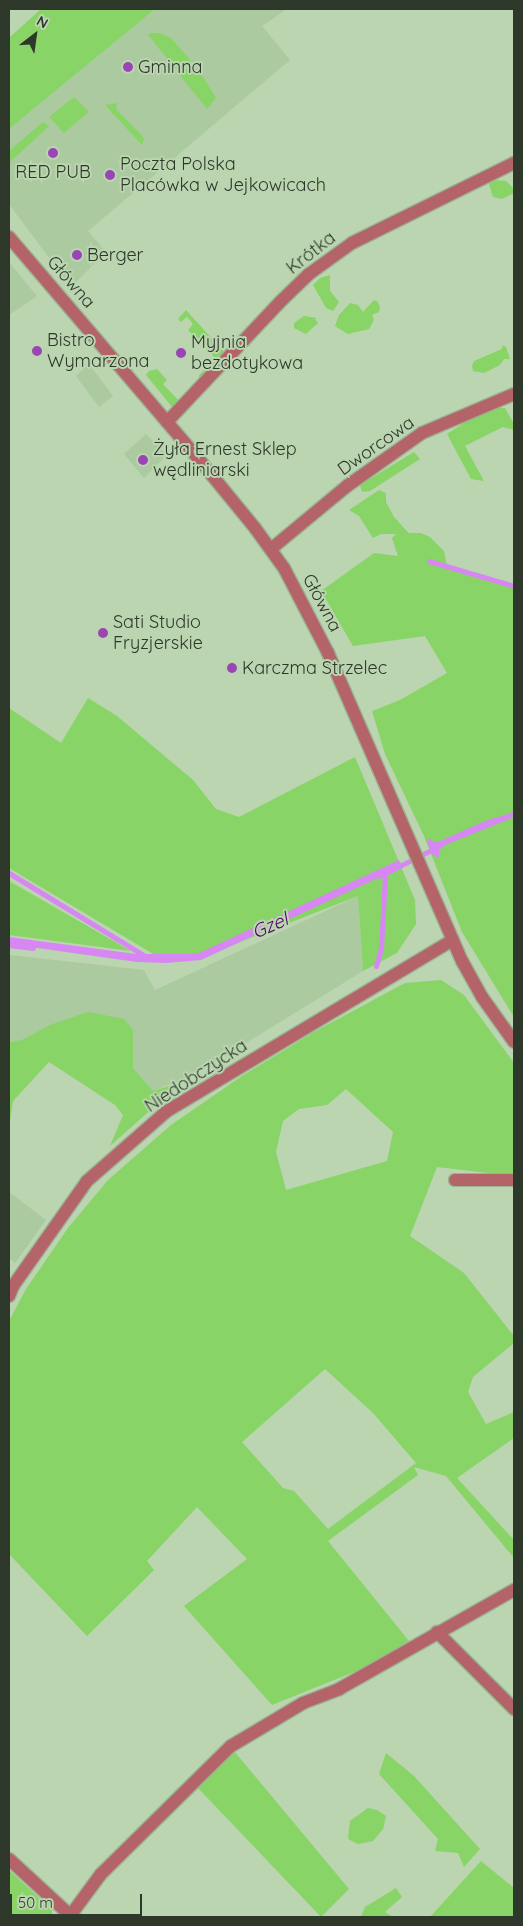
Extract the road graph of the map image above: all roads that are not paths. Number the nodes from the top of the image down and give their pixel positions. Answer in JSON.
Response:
{"nodes":[{"id":1,"x":514,"y":162,"type":"edge"},
{"id":2,"x":10,"y":240,"type":"edge"},
{"id":3,"x":514,"y":394,"type":"edge"},
{"id":4,"x":167,"y":422,"type":"junction"},
{"id":5,"x":271,"y":549,"type":"junction"},
{"id":6,"x":453,"y":940,"type":"junction"},
{"id":7,"x":514,"y":1042,"type":"edge"},
{"id":8,"x":455,"y":1180,"type":"dead end"},
{"id":9,"x":514,"y":1180,"type":"edge"},
{"id":10,"x":9,"y":1296,"type":"edge"},
{"id":11,"x":514,"y":1590,"type":"edge"},
{"id":12,"x":437,"y":1632,"type":"junction"},
{"id":13,"x":514,"y":1709,"type":"edge"},
{"id":14,"x":9,"y":1859,"type":"edge"},
{"id":15,"x":71,"y":1916,"type":"edge"}],
"edges":[{"from":1,"to":4,"type":"street","name":"Krótka"},
{"from":2,"to":4,"type":"street","name":"Główna"},
{"from":3,"to":5,"type":"street","name":"Dworcowa"},
{"from":4,"to":5,"type":"street","name":"Główna"},
{"from":5,"to":6,"type":"street","name":"Główna"},
{"from":6,"to":7,"type":"street","name":"Główna"},
{"from":6,"to":10,"type":"street","name":"Niedobczycka"},
{"from":8,"to":9,"type":"street"},
{"from":11,"to":12,"type":"street"},
{"from":12,"to":13,"type":"street"},
{"from":12,"to":15,"type":"street"},
{"from":14,"to":15,"type":"street"}]}
